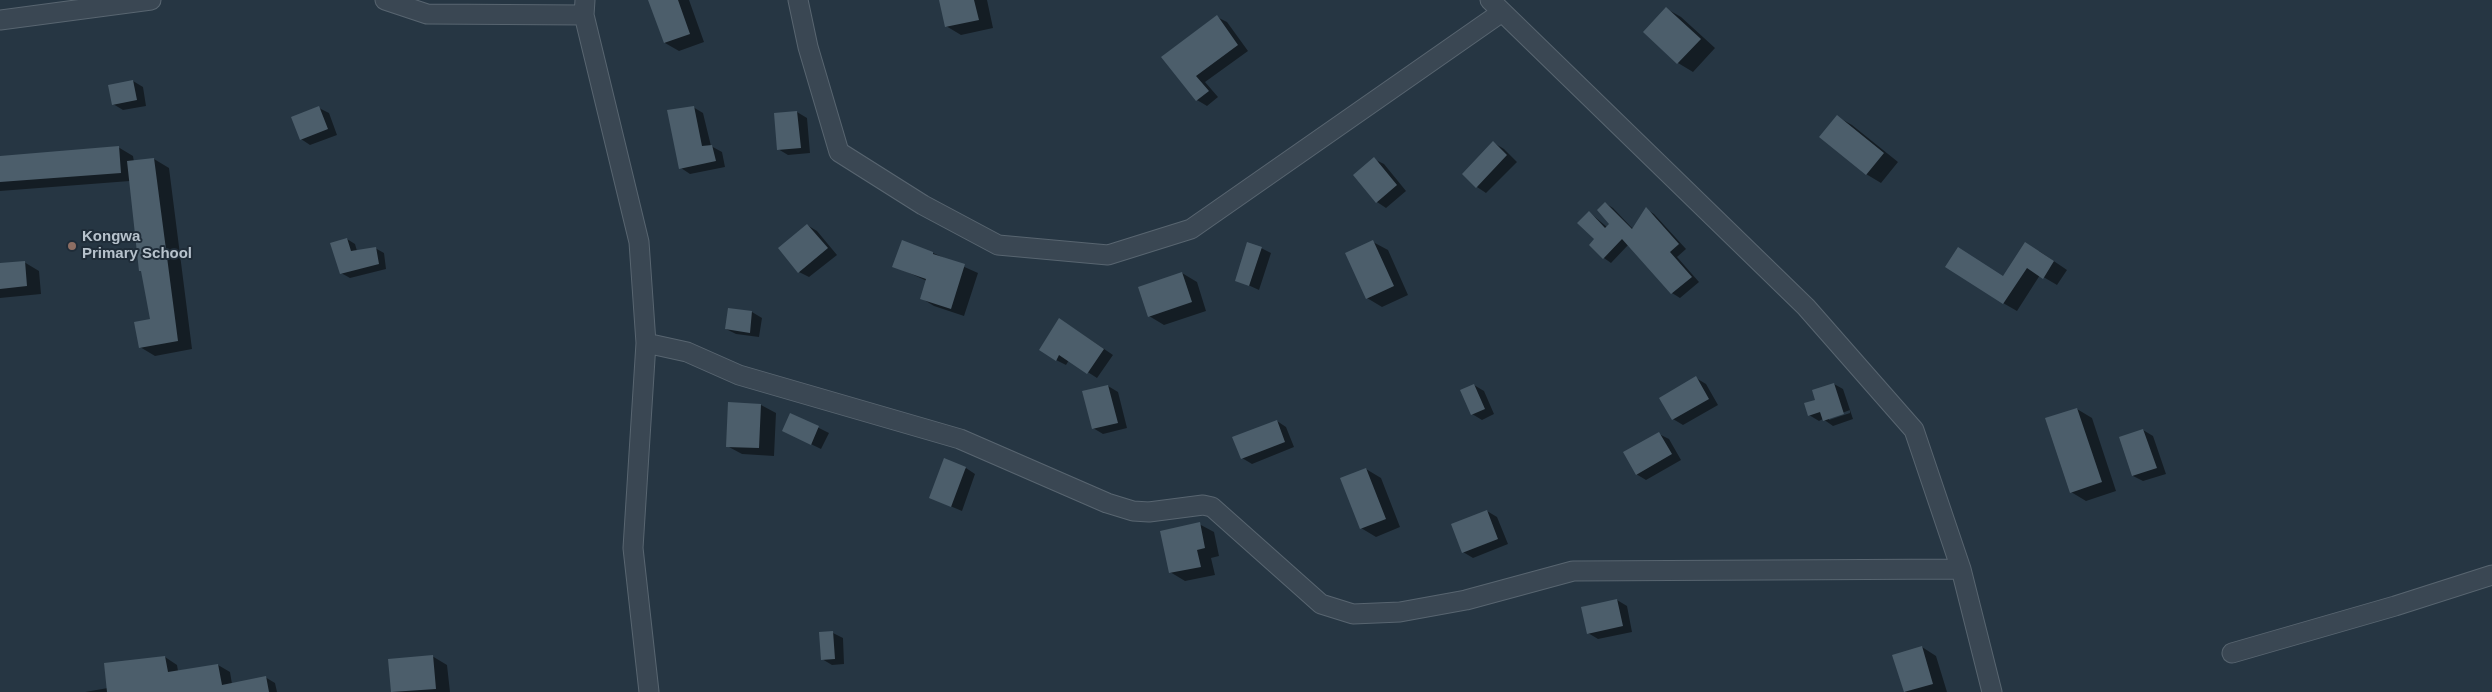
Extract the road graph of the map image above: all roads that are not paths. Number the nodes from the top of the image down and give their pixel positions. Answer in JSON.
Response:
{"nodes":[{"id":1,"x":151,"y":0,"type":"edge"},
{"id":2,"x":385,"y":0,"type":"edge"},
{"id":3,"x":798,"y":0,"type":"edge"},
{"id":4,"x":1496,"y":6,"type":"edge"},
{"id":5,"x":585,"y":8,"type":"edge"},
{"id":6,"x":0,"y":20,"type":"edge"},
{"id":7,"x":646,"y":343,"type":"junction"},
{"id":8,"x":1961,"y":569,"type":"junction"},
{"id":9,"x":2492,"y":575,"type":"edge"},
{"id":10,"x":2232,"y":652,"type":"dead end"},
{"id":11,"x":649,"y":692,"type":"edge"},
{"id":12,"x":1992,"y":692,"type":"edge"}],
"edges":[{"from":1,"to":6,"type":"street"},
{"from":2,"to":5,"type":"street"},
{"from":3,"to":4,"type":"street"},
{"from":4,"to":8,"type":"street"},
{"from":5,"to":7,"type":"street"},
{"from":7,"to":8,"type":"street"},
{"from":7,"to":11,"type":"street"},
{"from":8,"to":12,"type":"street"},
{"from":9,"to":10,"type":"street"}]}
